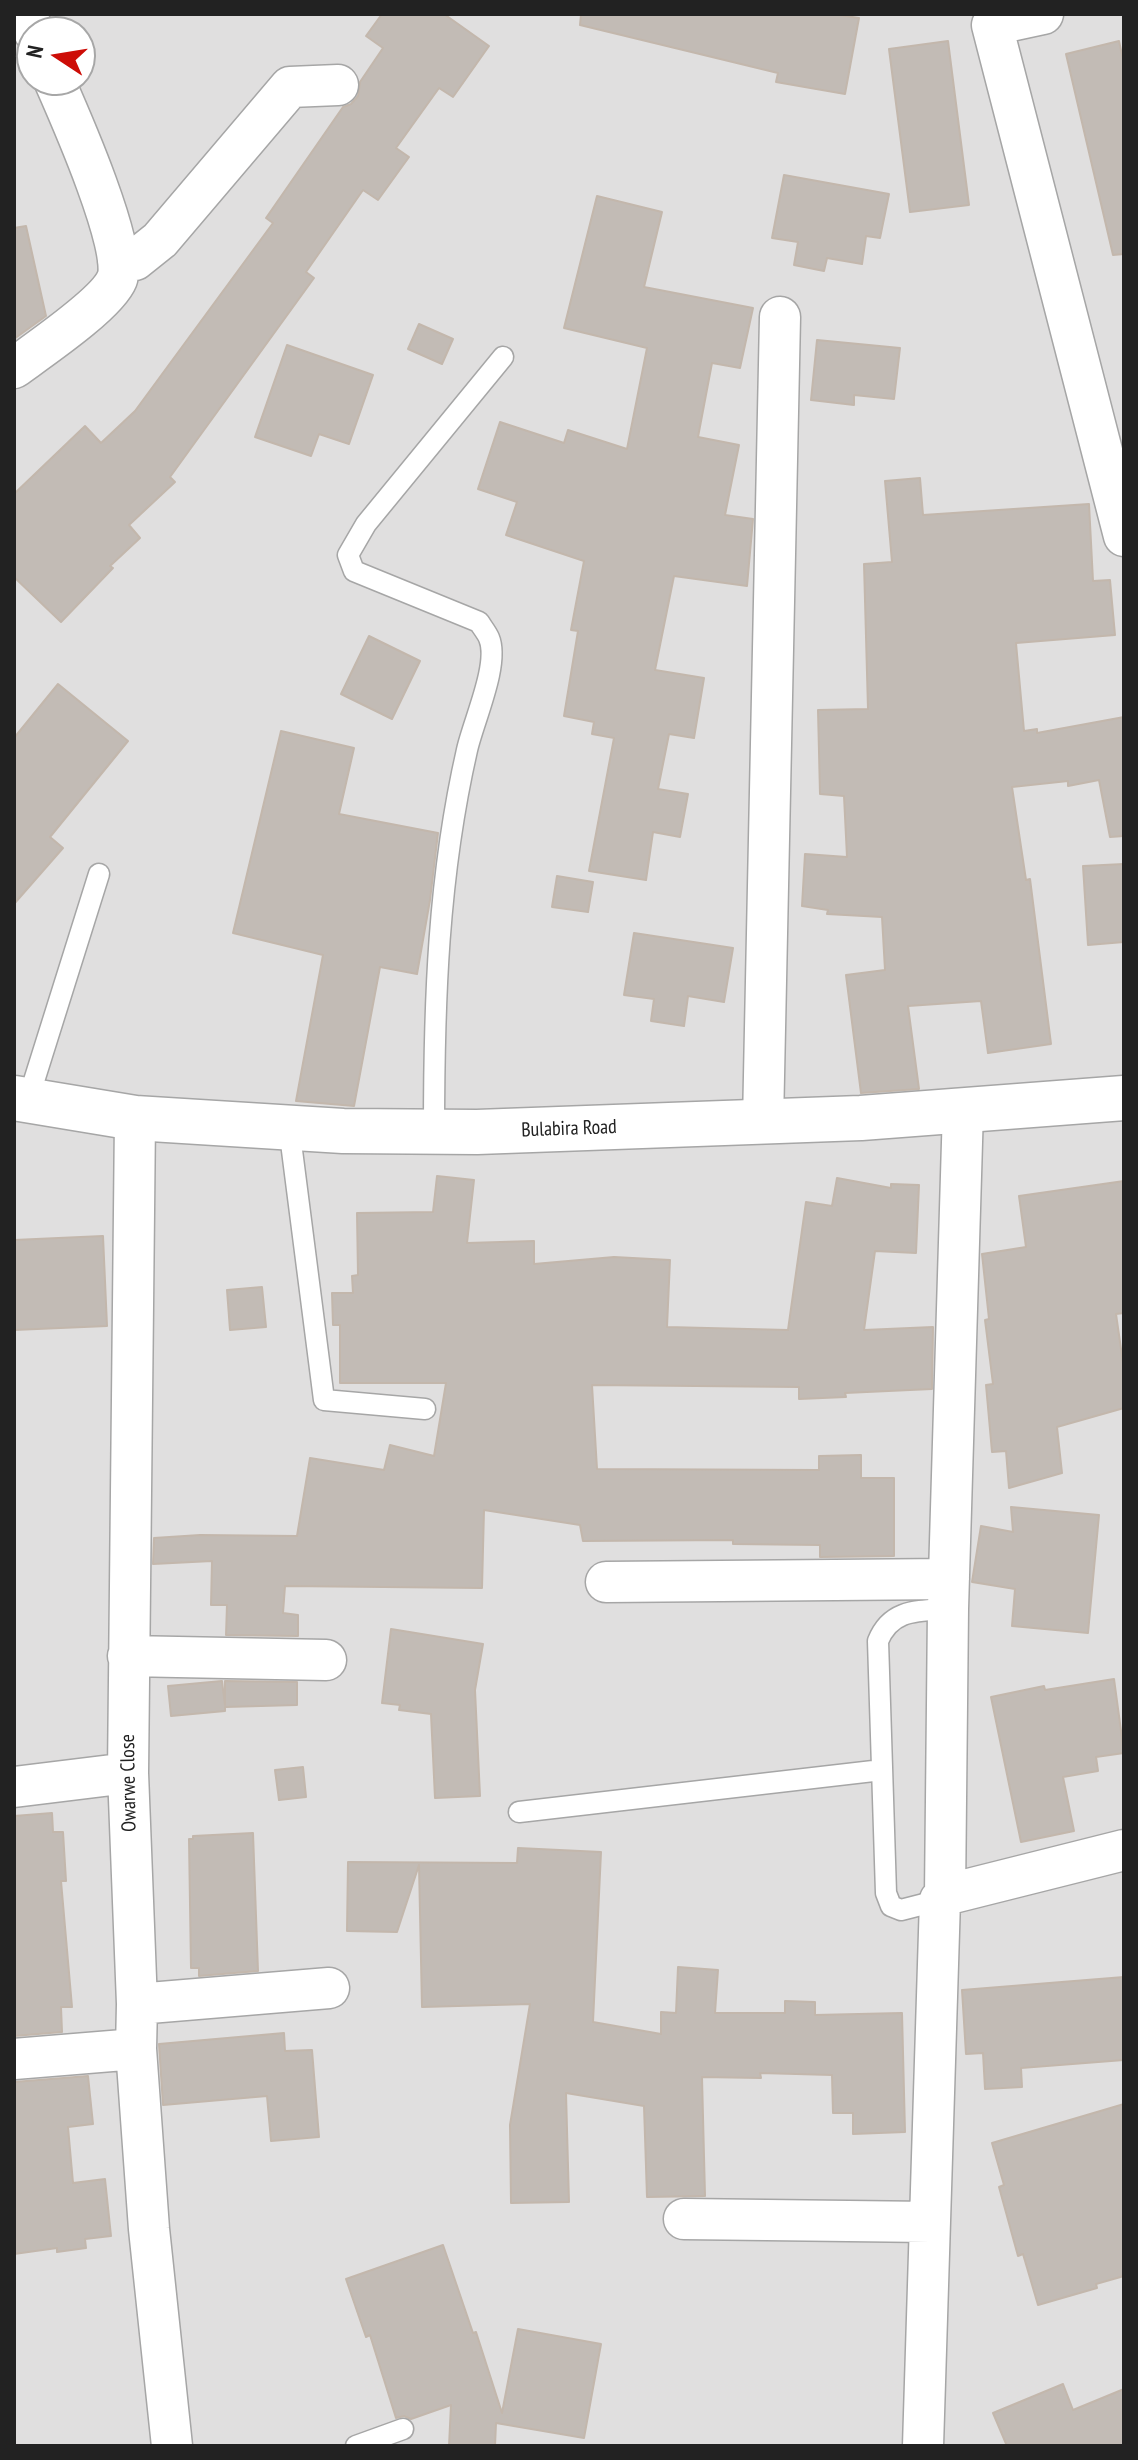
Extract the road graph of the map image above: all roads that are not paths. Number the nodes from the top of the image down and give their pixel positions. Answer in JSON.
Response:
{"nodes":[{"id":1,"x":1043,"y":14,"type":"edge"},
{"id":2,"x":990,"y":19,"type":"edge"},
{"id":3,"x":338,"y":85,"type":"dead end"},
{"id":4,"x":60,"y":96,"type":"edge"},
{"id":5,"x":118,"y":261,"type":"junction"},
{"id":6,"x":780,"y":317,"type":"dead end"},
{"id":7,"x":503,"y":357,"type":"dead end"},
{"id":8,"x":14,"y":368,"type":"edge"},
{"id":9,"x":1124,"y":536,"type":"edge"},
{"id":10,"x":99,"y":874,"type":"dead end"},
{"id":11,"x":1124,"y":1098,"type":"edge"},
{"id":12,"x":21,"y":1099,"type":"edge"},
{"id":13,"x":963,"y":1109,"type":"junction"},
{"id":14,"x":135,"y":1118,"type":"junction"},
{"id":15,"x":763,"y":1123,"type":"junction"},
{"id":16,"x":289,"y":1127,"type":"junction"},
{"id":17,"x":434,"y":1131,"type":"junction"},
{"id":18,"x":425,"y":1409,"type":"dead end"},
{"id":19,"x":606,"y":1582,"type":"dead end"},
{"id":20,"x":949,"y":1594,"type":"junction"},
{"id":21,"x":128,"y":1656,"type":"junction"},
{"id":22,"x":326,"y":1660,"type":"dead end"},
{"id":23,"x":882,"y":1770,"type":"junction"},
{"id":24,"x":128,"y":1773,"type":"junction"},
{"id":25,"x":14,"y":1787,"type":"edge"},
{"id":26,"x":519,"y":1812,"type":"dead end"},
{"id":27,"x":1124,"y":1850,"type":"edge"},
{"id":28,"x":942,"y":1898,"type":"junction"},
{"id":29,"x":329,"y":1988,"type":"dead end"},
{"id":30,"x":137,"y":2004,"type":"junction"},
{"id":31,"x":136,"y":2049,"type":"junction"},
{"id":32,"x":14,"y":2059,"type":"edge"},
{"id":33,"x":684,"y":2219,"type":"dead end"},
{"id":34,"x":930,"y":2222,"type":"junction"},
{"id":35,"x":403,"y":2429,"type":"dead end"},
{"id":36,"x":172,"y":2446,"type":"edge"},
{"id":37,"x":356,"y":2446,"type":"edge"},
{"id":38,"x":923,"y":2446,"type":"edge"}],
"edges":[{"from":1,"to":2,"type":"street"},
{"from":2,"to":9,"type":"street"},
{"from":3,"to":5,"type":"street"},
{"from":4,"to":5,"type":"street"},
{"from":5,"to":8,"type":"street"},
{"from":6,"to":15,"type":"street"},
{"from":7,"to":17,"type":"lane"},
{"from":10,"to":12,"type":"lane"},
{"from":11,"to":13,"type":"street","name":"Bulabira Road"},
{"from":12,"to":14,"type":"street","name":"Bulabira Road"},
{"from":13,"to":15,"type":"street","name":"Bulabira Road"},
{"from":13,"to":20,"type":"street"},
{"from":14,"to":16,"type":"street","name":"Bulabira Road"},
{"from":14,"to":21,"type":"street","name":"Owarwe Close"},
{"from":15,"to":17,"type":"street","name":"Bulabira Road"},
{"from":16,"to":17,"type":"street","name":"Bulabira Road"},
{"from":16,"to":18,"type":"lane"},
{"from":19,"to":20,"type":"street"},
{"from":20,"to":23,"type":"lane"},
{"from":20,"to":28,"type":"street"},
{"from":21,"to":22,"type":"street"},
{"from":21,"to":24,"type":"street","name":"Owarwe Close"},
{"from":23,"to":26,"type":"lane"},
{"from":23,"to":28,"type":"lane"},
{"from":24,"to":25,"type":"street"},
{"from":24,"to":30,"type":"street","name":"Owarwe Close"},
{"from":27,"to":28,"type":"street"},
{"from":28,"to":34,"type":"street"},
{"from":29,"to":30,"type":"street"},
{"from":30,"to":31,"type":"street","name":"Owarwe Close"},
{"from":31,"to":32,"type":"street"},
{"from":31,"to":36,"type":"street","name":"Owarwe Close"},
{"from":33,"to":34,"type":"street"},
{"from":34,"to":38,"type":"street"},
{"from":35,"to":37,"type":"lane"}]}
